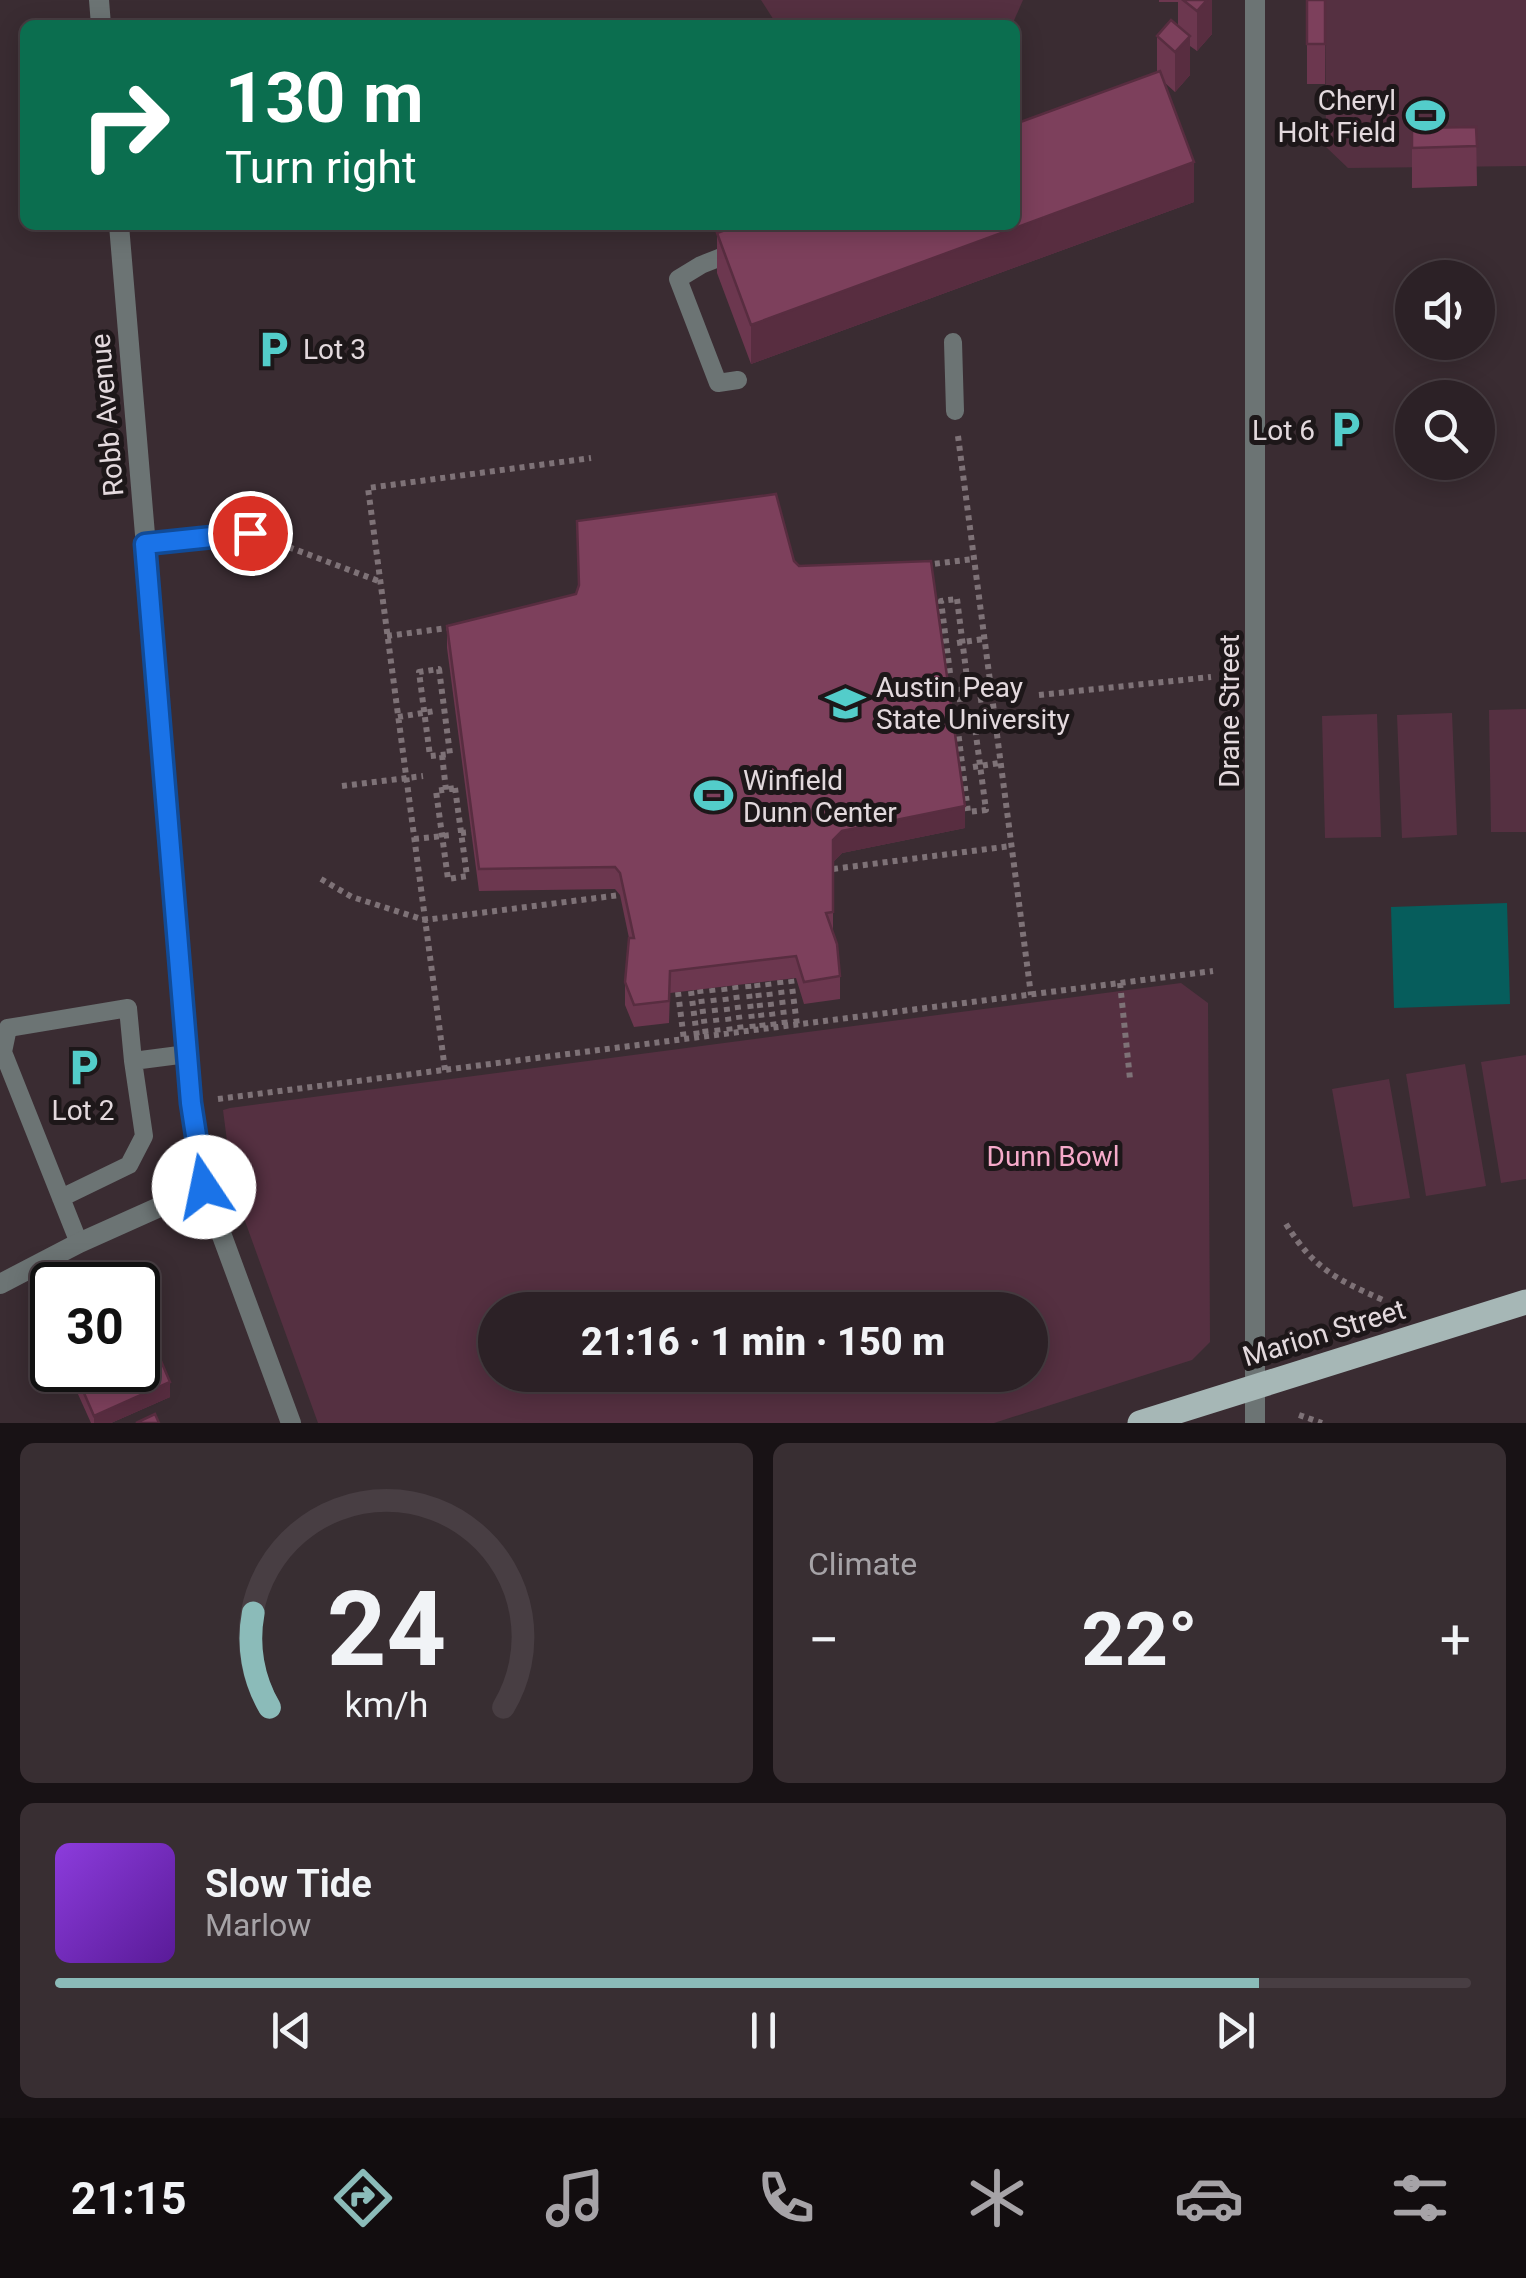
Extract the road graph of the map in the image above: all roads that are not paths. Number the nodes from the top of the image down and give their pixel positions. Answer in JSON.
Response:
{"nodes":[{"id":1,"x":1255,"y":0,"type":"edge"},
{"id":2,"x":118,"y":230,"type":"edge"},
{"id":3,"x":752,"y":245,"type":"edge"},
{"id":4,"x":953,"y":342,"type":"dead end"},
{"id":5,"x":738,"y":380,"type":"dead end"},
{"id":6,"x":955,"y":412,"type":"road end"},
{"id":7,"x":250,"y":533,"type":"road end"},
{"id":8,"x":145,"y":544,"type":"junction"},
{"id":9,"x":187,"y":1054,"type":"junction"},
{"id":10,"x":133,"y":1062,"type":"junction"},
{"id":11,"x":204,"y":1187,"type":"junction"},
{"id":12,"x":61,"y":1198,"type":"junction"},
{"id":13,"x":79,"y":1243,"type":"junction"},
{"id":14,"x":0,"y":1284,"type":"edge"},
{"id":15,"x":1526,"y":1302,"type":"edge"},
{"id":16,"x":1257,"y":1386,"type":"junction"},
{"id":17,"x":290,"y":1423,"type":"edge"},
{"id":18,"x":1140,"y":1423,"type":"edge"},
{"id":19,"x":1255,"y":1423,"type":"edge"}],
"edges":[{"from":1,"to":16,"type":"street","name":"Drane Street"},
{"from":2,"to":8,"type":"street","name":"Robb Avenue"},
{"from":3,"to":5,"type":"lane"},
{"from":4,"to":6,"type":"lane"},
{"from":7,"to":8,"type":"lane"},
{"from":8,"to":9,"type":"street","name":"Robb Avenue"},
{"from":9,"to":10,"type":"lane"},
{"from":9,"to":11,"type":"street","name":"Robb Avenue"},
{"from":10,"to":12,"type":"lane"},
{"from":10,"to":12,"type":"lane"},
{"from":11,"to":13,"type":"street"},
{"from":11,"to":17,"type":"street","name":"Robb Avenue"},
{"from":12,"to":13,"type":"lane"},
{"from":13,"to":14,"type":"street"},
{"from":15,"to":16,"type":"main road","name":"Marion Street"},
{"from":16,"to":18,"type":"main road","name":"Marion Street"},
{"from":16,"to":19,"type":"street","name":"Drane Street"}]}
